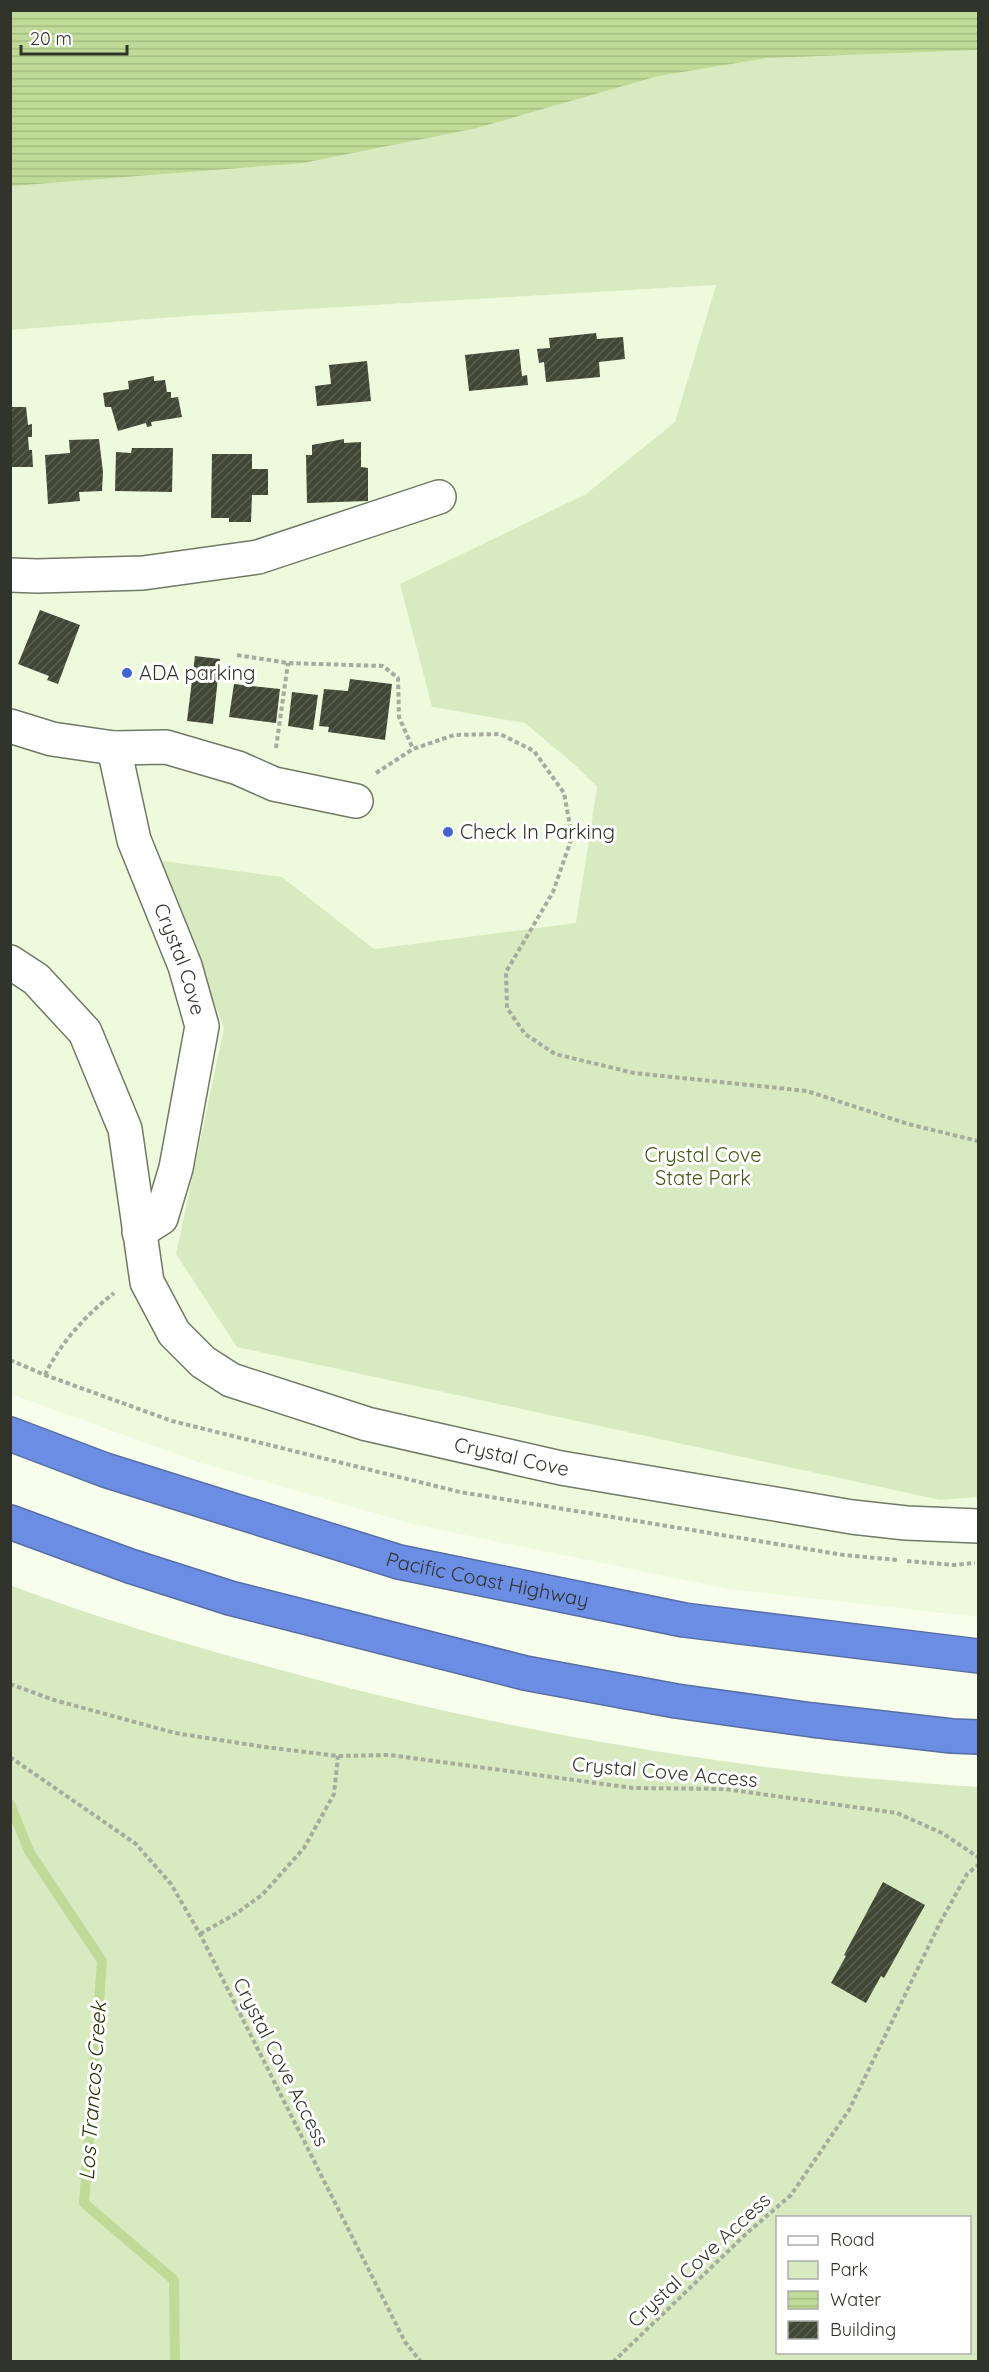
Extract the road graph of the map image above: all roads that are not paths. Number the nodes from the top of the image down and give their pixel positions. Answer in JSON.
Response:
{"nodes":[{"id":1,"x":439,"y":497,"type":"dead end"},
{"id":2,"x":10,"y":575,"type":"edge"},
{"id":3,"x":10,"y":726,"type":"edge"},
{"id":4,"x":114,"y":748,"type":"junction"},
{"id":5,"x":356,"y":801,"type":"road end"},
{"id":6,"x":10,"y":962,"type":"edge"},
{"id":7,"x":139,"y":1232,"type":"junction"},
{"id":8,"x":10,"y":1434,"type":"edge"},
{"id":9,"x":10,"y":1521,"type":"edge"},
{"id":10,"x":978,"y":1526,"type":"edge"},
{"id":11,"x":978,"y":1656,"type":"edge"},
{"id":12,"x":978,"y":1737,"type":"edge"}],
"edges":[{"from":1,"to":2,"type":"street"},
{"from":3,"to":4,"type":"street"},
{"from":4,"to":5,"type":"street"},
{"from":4,"to":7,"type":"street","name":"Crystal Cove"},
{"from":6,"to":7,"type":"street","name":"Crystal Cove"},
{"from":7,"to":10,"type":"street","name":"Crystal Cove"},
{"from":8,"to":11,"type":"highway","name":"Pacific Coast Highway"},
{"from":9,"to":12,"type":"highway"}]}
